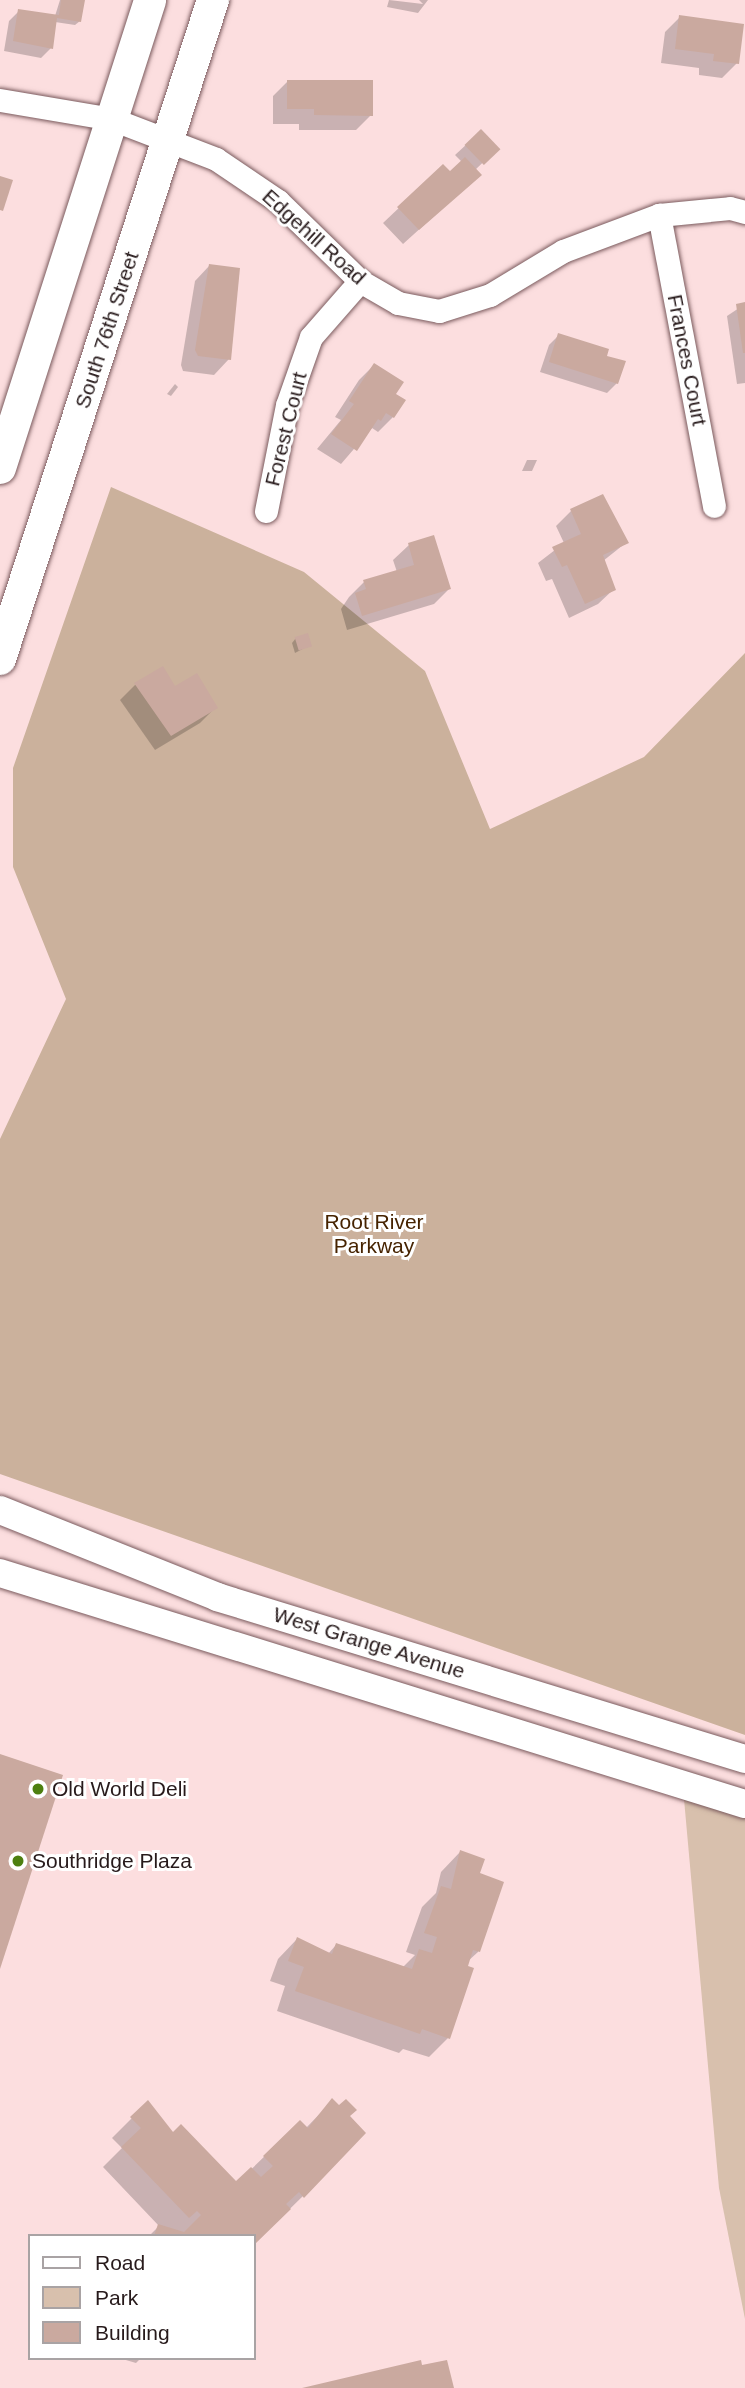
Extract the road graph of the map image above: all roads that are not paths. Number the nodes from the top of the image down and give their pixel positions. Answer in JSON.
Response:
{"nodes":[{"id":1,"x":150,"y":0,"type":"edge"},
{"id":2,"x":213,"y":0,"type":"edge"},
{"id":3,"x":0,"y":100,"type":"edge"},
{"id":4,"x":112,"y":119,"type":"junction"},
{"id":5,"x":170,"y":141,"type":"junction"},
{"id":6,"x":745,"y":212,"type":"edge"},
{"id":7,"x":659,"y":215,"type":"junction"},
{"id":8,"x":360,"y":281,"type":"junction"},
{"id":9,"x":0,"y":468,"type":"edge"},
{"id":10,"x":714,"y":506,"type":"dead end"},
{"id":11,"x":266,"y":512,"type":"dead end"},
{"id":12,"x":0,"y":659,"type":"edge"},
{"id":13,"x":0,"y":1510,"type":"edge"},
{"id":14,"x":0,"y":1573,"type":"edge"},
{"id":15,"x":745,"y":1759,"type":"edge"},
{"id":16,"x":745,"y":1804,"type":"edge"}],
"edges":[{"from":1,"to":4,"type":"main road"},
{"from":2,"to":5,"type":"main road","name":"South 76th Street"},
{"from":3,"to":4,"type":"street","name":"Edgehill Road"},
{"from":4,"to":5,"type":"street","name":"Edgehill Road"},
{"from":4,"to":9,"type":"main road"},
{"from":5,"to":8,"type":"street","name":"Edgehill Road"},
{"from":5,"to":12,"type":"main road","name":"South 76th Street"},
{"from":6,"to":7,"type":"street","name":"Edgehill Road"},
{"from":7,"to":8,"type":"street","name":"Edgehill Road"},
{"from":7,"to":10,"type":"street","name":"Frances Court"},
{"from":8,"to":11,"type":"street","name":"Forest Court"},
{"from":13,"to":15,"type":"street","name":"West Grange Avenue"},
{"from":14,"to":16,"type":"street","name":"West Grange Avenue"}]}
